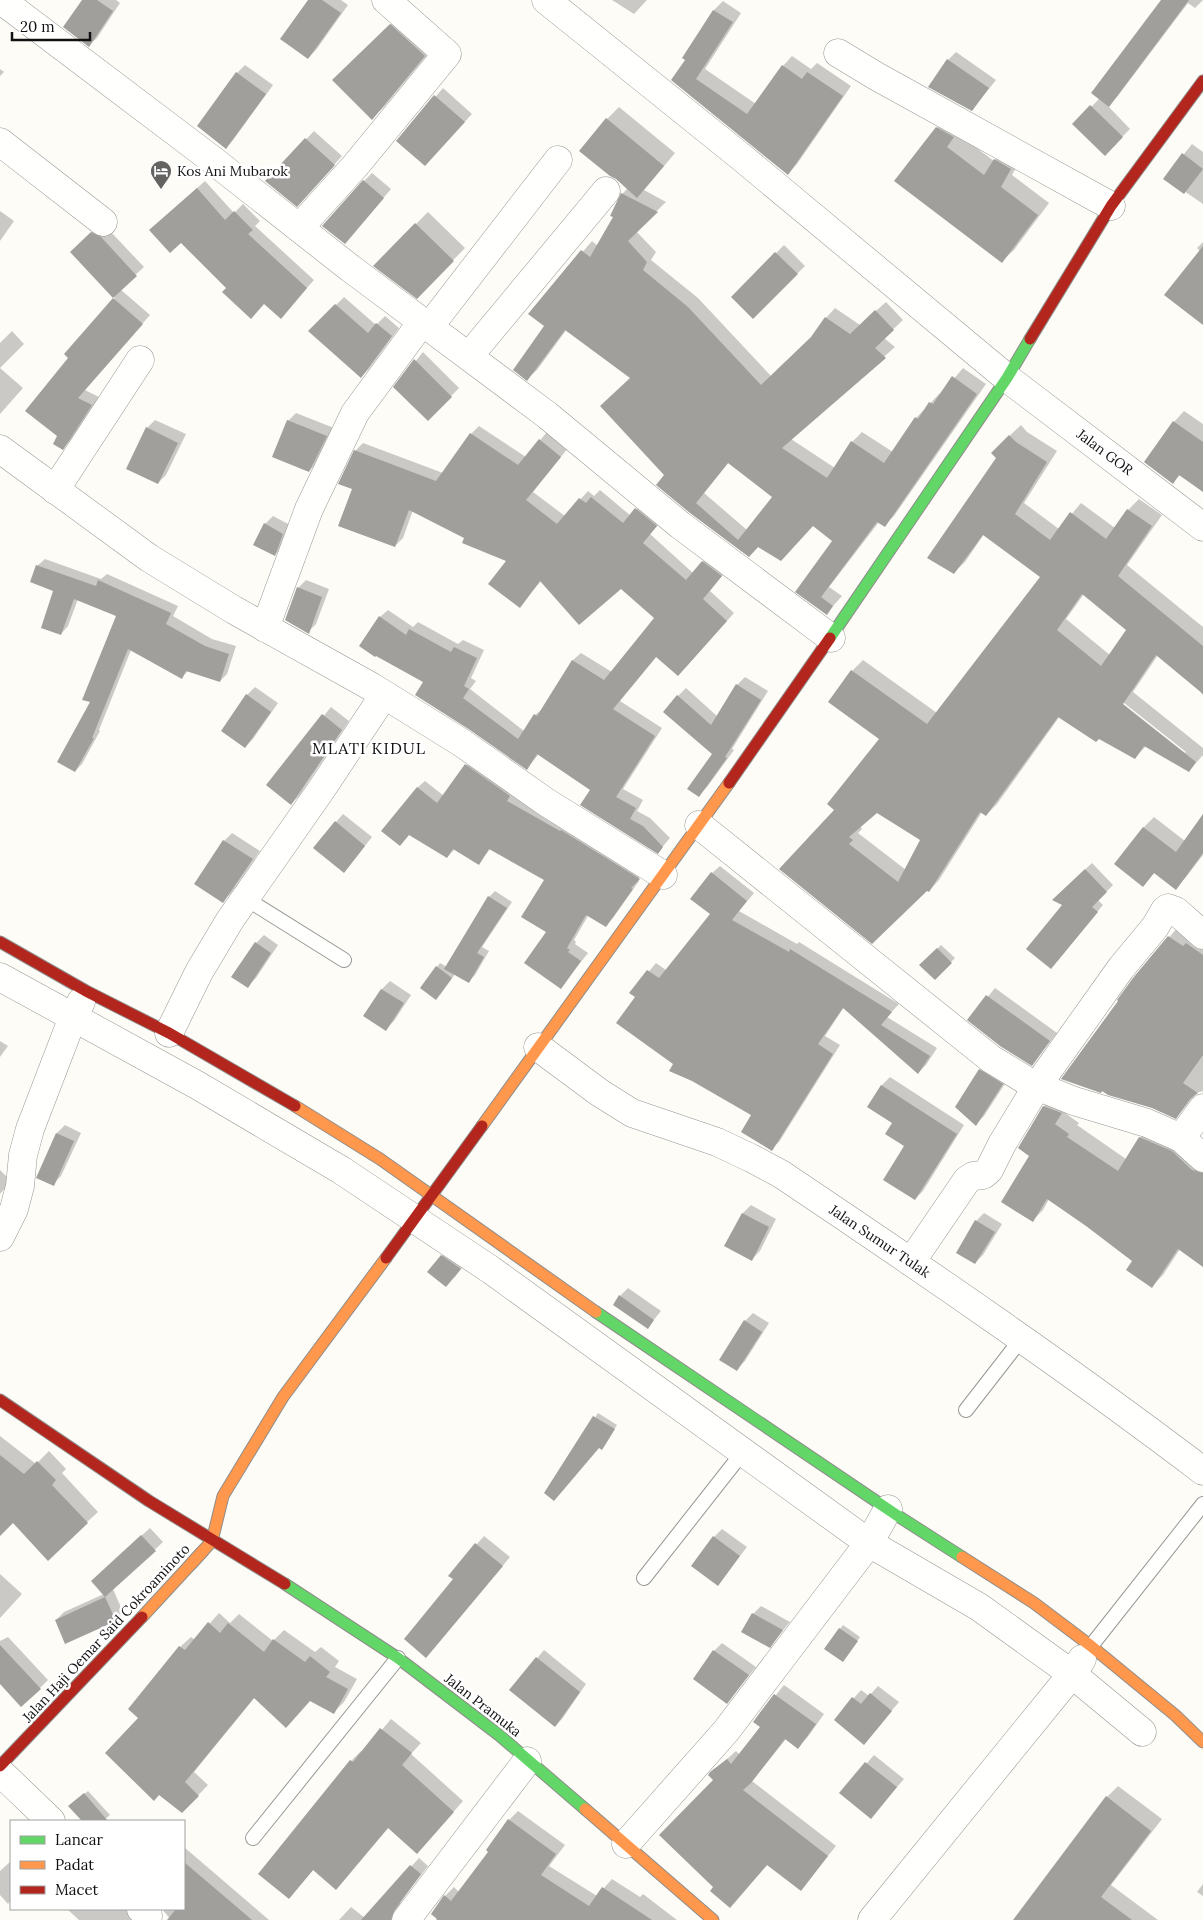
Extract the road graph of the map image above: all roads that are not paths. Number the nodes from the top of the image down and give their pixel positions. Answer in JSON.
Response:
{"nodes":[{"id":1,"x":1,"y":0,"type":"edge"},
{"id":2,"x":386,"y":0,"type":"edge"},
{"id":3,"x":546,"y":0,"type":"edge"},
{"id":4,"x":838,"y":53,"type":"dead end"},
{"id":5,"x":1203,"y":81,"type":"edge"},
{"id":6,"x":1,"y":145,"type":"edge"},
{"id":7,"x":558,"y":160,"type":"dead end"},
{"id":8,"x":606,"y":191,"type":"dead end"},
{"id":9,"x":1110,"y":206,"type":"junction"},
{"id":10,"x":103,"y":222,"type":"dead end"},
{"id":11,"x":299,"y":228,"type":"junction"},
{"id":12,"x":425,"y":324,"type":"junction"},
{"id":13,"x":469,"y":356,"type":"junction"},
{"id":14,"x":140,"y":360,"type":"dead end"},
{"id":15,"x":1007,"y":378,"type":"junction"},
{"id":16,"x":0,"y":449,"type":"edge"},
{"id":17,"x":55,"y":490,"type":"junction"},
{"id":18,"x":1203,"y":527,"type":"edge"},
{"id":19,"x":265,"y":628,"type":"junction"},
{"id":20,"x":831,"y":638,"type":"junction"},
{"id":21,"x":384,"y":695,"type":"junction"},
{"id":22,"x":699,"y":825,"type":"junction"},
{"id":23,"x":663,"y":875,"type":"junction"},
{"id":24,"x":245,"y":898,"type":"junction"},
{"id":25,"x":1203,"y":935,"type":"edge"},
{"id":26,"x":0,"y":942,"type":"edge"},
{"id":27,"x":344,"y":960,"type":"dead end"},
{"id":28,"x":0,"y":977,"type":"edge"},
{"id":29,"x":80,"y":1004,"type":"junction"},
{"id":30,"x":169,"y":1033,"type":"junction"},
{"id":31,"x":538,"y":1047,"type":"junction"},
{"id":32,"x":1037,"y":1086,"type":"junction"},
{"id":33,"x":1203,"y":1108,"type":"edge"},
{"id":34,"x":1180,"y":1138,"type":"junction"},
{"id":35,"x":1203,"y":1158,"type":"edge"},
{"id":36,"x":423,"y":1207,"type":"junction"},
{"id":37,"x":0,"y":1237,"type":"edge"},
{"id":38,"x":911,"y":1262,"type":"junction"},
{"id":39,"x":1022,"y":1338,"type":"junction"},
{"id":40,"x":0,"y":1400,"type":"edge"},
{"id":41,"x":966,"y":1410,"type":"dead end"},
{"id":42,"x":743,"y":1452,"type":"junction"},
{"id":43,"x":1203,"y":1471,"type":"edge"},
{"id":44,"x":1203,"y":1504,"type":"edge"},
{"id":45,"x":879,"y":1525,"type":"junction"},
{"id":46,"x":212,"y":1541,"type":"junction"},
{"id":47,"x":644,"y":1578,"type":"dead end"},
{"id":48,"x":398,"y":1658,"type":"junction"},
{"id":49,"x":1081,"y":1660,"type":"junction"},
{"id":50,"x":1142,"y":1732,"type":"dead end"},
{"id":51,"x":1203,"y":1742,"type":"edge"},
{"id":52,"x":528,"y":1761,"type":"junction"},
{"id":53,"x":0,"y":1766,"type":"edge"},
{"id":54,"x":0,"y":1772,"type":"edge"},
{"id":55,"x":50,"y":1820,"type":"edge"},
{"id":56,"x":253,"y":1838,"type":"dead end"},
{"id":57,"x":626,"y":1844,"type":"junction"},
{"id":58,"x":406,"y":1920,"type":"edge"},
{"id":59,"x":713,"y":1920,"type":"edge"},
{"id":60,"x":872,"y":1920,"type":"edge"}],
"edges":[{"from":1,"to":11,"type":"street"},
{"from":2,"to":11,"type":"street"},
{"from":3,"to":15,"type":"street","name":"Jalan GOR"},
{"from":4,"to":9,"type":"street"},
{"from":5,"to":9,"type":"street"},
{"from":6,"to":10,"type":"street"},
{"from":7,"to":12,"type":"street"},
{"from":8,"to":13,"type":"street"},
{"from":9,"to":15,"type":"street"},
{"from":11,"to":12,"type":"street"},
{"from":12,"to":13,"type":"street"},
{"from":12,"to":19,"type":"street"},
{"from":13,"to":20,"type":"street"},
{"from":14,"to":17,"type":"street"},
{"from":15,"to":18,"type":"street","name":"Jalan GOR"},
{"from":15,"to":20,"type":"street"},
{"from":16,"to":17,"type":"street"},
{"from":17,"to":19,"type":"street"},
{"from":19,"to":21,"type":"street"},
{"from":20,"to":22,"type":"street"},
{"from":21,"to":23,"type":"street"},
{"from":21,"to":24,"type":"street"},
{"from":22,"to":23,"type":"street"},
{"from":22,"to":32,"type":"street"},
{"from":23,"to":31,"type":"street"},
{"from":24,"to":27,"type":"lane"},
{"from":24,"to":30,"type":"street"},
{"from":25,"to":32,"type":"street"},
{"from":26,"to":29,"type":"street"},
{"from":28,"to":29,"type":"street"},
{"from":29,"to":30,"type":"street"},
{"from":29,"to":36,"type":"street"},
{"from":29,"to":37,"type":"street"},
{"from":30,"to":36,"type":"street"},
{"from":31,"to":36,"type":"street"},
{"from":31,"to":38,"type":"street","name":"Jalan Sumur Tulak"},
{"from":32,"to":34,"type":"street"},
{"from":32,"to":38,"type":"street"},
{"from":33,"to":34,"type":"street"},
{"from":34,"to":35,"type":"street"},
{"from":36,"to":42,"type":"street"},
{"from":36,"to":45,"type":"street"},
{"from":36,"to":46,"type":"street"},
{"from":38,"to":39,"type":"street","name":"Jalan Sumur Tulak"},
{"from":39,"to":41,"type":"lane"},
{"from":39,"to":43,"type":"street","name":"Jalan Sumur Tulak"},
{"from":40,"to":46,"type":"street","name":"Jalan Pramuka"},
{"from":42,"to":45,"type":"street"},
{"from":42,"to":47,"type":"lane"},
{"from":44,"to":49,"type":"lane"},
{"from":45,"to":49,"type":"street"},
{"from":45,"to":49,"type":"street"},
{"from":45,"to":57,"type":"street"},
{"from":46,"to":48,"type":"street","name":"Jalan Pramuka"},
{"from":46,"to":53,"type":"street","name":"Jalan Haji Oemar Said Cokroaminoto"},
{"from":48,"to":52,"type":"street","name":"Jalan Pramuka"},
{"from":48,"to":56,"type":"lane"},
{"from":49,"to":50,"type":"street"},
{"from":49,"to":51,"type":"street"},
{"from":49,"to":60,"type":"street"},
{"from":52,"to":57,"type":"street","name":"Jalan Pramuka"},
{"from":52,"to":58,"type":"street"},
{"from":54,"to":55,"type":"street"},
{"from":57,"to":59,"type":"street","name":"Jalan Pramuka"}]}
